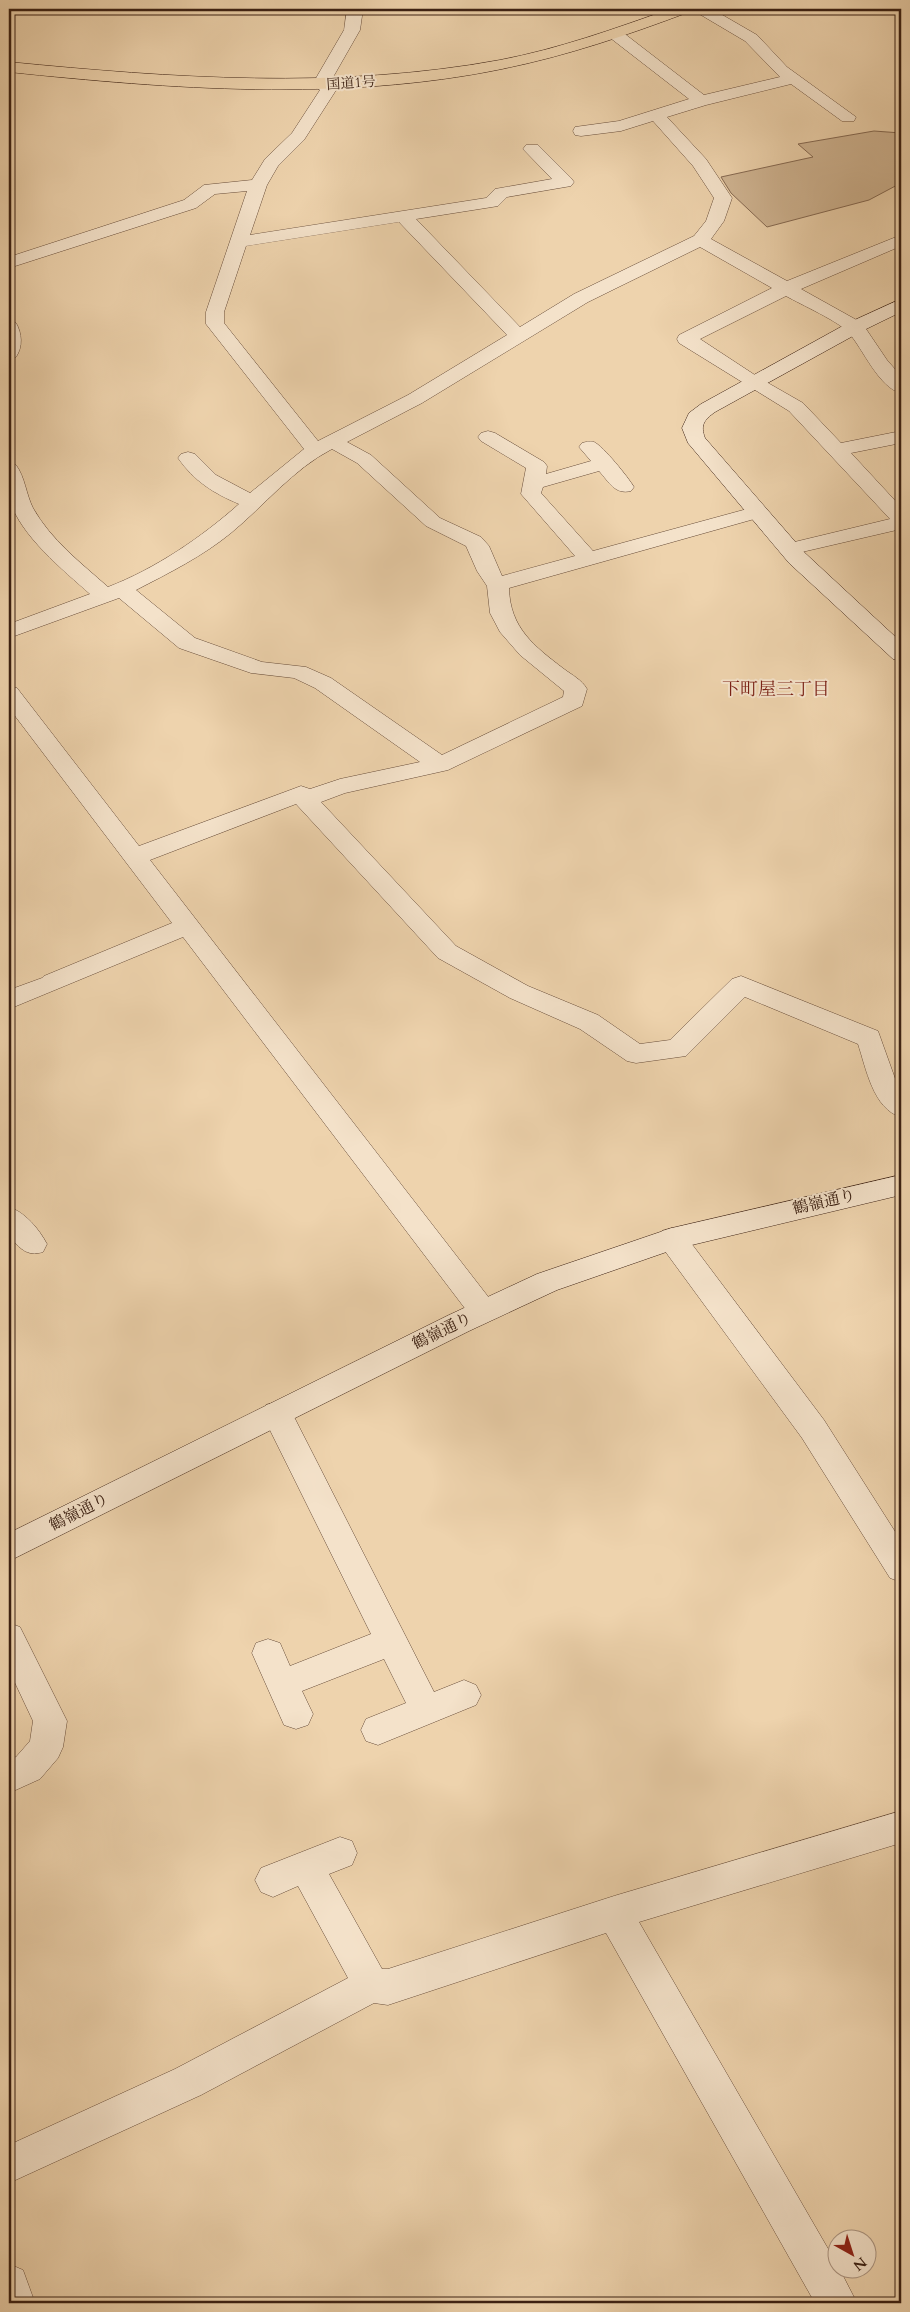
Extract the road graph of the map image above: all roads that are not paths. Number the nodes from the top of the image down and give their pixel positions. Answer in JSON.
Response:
{"nodes":[{"id":1,"x":355,"y":9,"type":"edge"},
{"id":2,"x":684,"y":9,"type":"edge"},
{"id":3,"x":701,"y":9,"type":"edge"},
{"id":4,"x":615,"y":34,"type":"junction"},
{"id":5,"x":9,"y":67,"type":"edge"},
{"id":6,"x":792,"y":79,"type":"junction"},
{"id":7,"x":326,"y":85,"type":"junction"},
{"id":8,"x":701,"y":101,"type":"junction"},
{"id":9,"x":656,"y":115,"type":"junction"},
{"id":10,"x":848,"y":117,"type":"dead end"},
{"id":11,"x":581,"y":131,"type":"dead end"},
{"id":12,"x":532,"y":149,"type":"dead end"},
{"id":13,"x":258,"y":185,"type":"junction"},
{"id":14,"x":403,"y":216,"type":"junction"},
{"id":15,"x":700,"y":240,"type":"junction"},
{"id":16,"x":901,"y":240,"type":"edge"},
{"id":17,"x":238,"y":242,"type":"junction"},
{"id":18,"x":9,"y":263,"type":"edge"},
{"id":19,"x":785,"y":289,"type":"junction"},
{"id":20,"x":901,"y":305,"type":"edge"},
{"id":21,"x":9,"y":327,"type":"edge"},
{"id":22,"x":855,"y":327,"type":"junction"},
{"id":23,"x":517,"y":336,"type":"junction"},
{"id":24,"x":9,"y":353,"type":"edge"},
{"id":25,"x":754,"y":384,"type":"junction"},
{"id":26,"x":901,"y":387,"type":"edge"},
{"id":27,"x":488,"y":437,"type":"dead end"},
{"id":28,"x":901,"y":437,"type":"edge"},
{"id":29,"x":323,"y":446,"type":"junction"},
{"id":30,"x":589,"y":447,"type":"dead end"},
{"id":31,"x":837,"y":450,"type":"junction"},
{"id":32,"x":188,"y":458,"type":"dead end"},
{"id":33,"x":604,"y":464,"type":"junction"},
{"id":34,"x":9,"y":469,"type":"edge"},
{"id":35,"x":534,"y":483,"type":"junction"},
{"id":36,"x":624,"y":487,"type":"dead end"},
{"id":37,"x":253,"y":502,"type":"junction"},
{"id":38,"x":758,"y":512,"type":"junction"},
{"id":39,"x":901,"y":520,"type":"edge"},
{"id":40,"x":901,"y":523,"type":"edge"},
{"id":41,"x":789,"y":549,"type":"junction"},
{"id":42,"x":588,"y":558,"type":"junction"},
{"id":43,"x":498,"y":584,"type":"junction"},
{"id":44,"x":113,"y":592,"type":"junction"},
{"id":45,"x":9,"y":631,"type":"edge"},
{"id":46,"x":901,"y":654,"type":"edge"},
{"id":47,"x":12,"y":702,"type":"edge"},
{"id":48,"x":440,"y":765,"type":"junction"},
{"id":49,"x":305,"y":799,"type":"junction"},
{"id":50,"x":133,"y":857,"type":"junction"},
{"id":51,"x":187,"y":926,"type":"junction"},
{"id":52,"x":9,"y":1000,"type":"edge"},
{"id":53,"x":901,"y":1107,"type":"edge"},
{"id":54,"x":901,"y":1185,"type":"edge"},
{"id":55,"x":9,"y":1218,"type":"edge"},
{"id":56,"x":672,"y":1239,"type":"junction"},
{"id":57,"x":32,"y":1244,"type":"dead end"},
{"id":58,"x":483,"y":1311,"type":"junction"},
{"id":59,"x":276,"y":1414,"type":"junction"},
{"id":60,"x":9,"y":1548,"type":"edge"},
{"id":61,"x":901,"y":1568,"type":"edge"},
{"id":62,"x":9,"y":1637,"type":"edge"},
{"id":63,"x":391,"y":1641,"type":"junction"},
{"id":64,"x":268,"y":1653,"type":"dead end"},
{"id":65,"x":283,"y":1684,"type":"junction"},
{"id":66,"x":464,"y":1695,"type":"dead end"},
{"id":67,"x":426,"y":1710,"type":"junction"},
{"id":68,"x":296,"y":1714,"type":"dead end"},
{"id":69,"x":378,"y":1730,"type":"dead end"},
{"id":70,"x":9,"y":1777,"type":"edge"},
{"id":71,"x":901,"y":1828,"type":"edge"},
{"id":72,"x":340,"y":1852,"type":"dead end"},
{"id":73,"x":306,"y":1866,"type":"junction"},
{"id":74,"x":273,"y":1880,"type":"dead end"},
{"id":75,"x":614,"y":1913,"type":"junction"},
{"id":76,"x":371,"y":1986,"type":"junction"},
{"id":77,"x":9,"y":2164,"type":"edge"},
{"id":78,"x":9,"y":2284,"type":"edge"},
{"id":79,"x":15,"y":2303,"type":"edge"},
{"id":80,"x":837,"y":2303,"type":"edge"}],
"edges":[{"from":1,"to":7,"type":"street"},
{"from":2,"to":4,"type":"highway","name":"国道1号"},
{"from":3,"to":6,"type":"street"},
{"from":4,"to":7,"type":"highway","name":"国道1号"},
{"from":4,"to":8,"type":"street"},
{"from":5,"to":7,"type":"highway","name":"国道1号"},
{"from":6,"to":8,"type":"street"},
{"from":6,"to":10,"type":"street"},
{"from":7,"to":13,"type":"street"},
{"from":8,"to":9,"type":"street"},
{"from":9,"to":11,"type":"street"},
{"from":9,"to":15,"type":"street"},
{"from":12,"to":14,"type":"street"},
{"from":13,"to":17,"type":"street"},
{"from":13,"to":18,"type":"street"},
{"from":14,"to":17,"type":"street"},
{"from":14,"to":23,"type":"street"},
{"from":15,"to":19,"type":"street"},
{"from":15,"to":23,"type":"street"},
{"from":16,"to":19,"type":"street"},
{"from":17,"to":29,"type":"street"},
{"from":19,"to":22,"type":"street"},
{"from":19,"to":25,"type":"street"},
{"from":20,"to":22,"type":"street"},
{"from":21,"to":24,"type":"street"},
{"from":22,"to":25,"type":"street"},
{"from":22,"to":26,"type":"street"},
{"from":23,"to":29,"type":"street"},
{"from":25,"to":31,"type":"street"},
{"from":25,"to":38,"type":"street"},
{"from":27,"to":35,"type":"street"},
{"from":28,"to":31,"type":"street"},
{"from":29,"to":37,"type":"street"},
{"from":29,"to":43,"type":"street"},
{"from":30,"to":33,"type":"street"},
{"from":31,"to":39,"type":"street"},
{"from":32,"to":37,"type":"street"},
{"from":33,"to":35,"type":"street"},
{"from":33,"to":36,"type":"street"},
{"from":34,"to":44,"type":"street"},
{"from":35,"to":42,"type":"street"},
{"from":37,"to":44,"type":"street"},
{"from":38,"to":41,"type":"street"},
{"from":38,"to":42,"type":"street"},
{"from":40,"to":41,"type":"street"},
{"from":41,"to":46,"type":"street"},
{"from":42,"to":43,"type":"street"},
{"from":43,"to":48,"type":"street"},
{"from":44,"to":45,"type":"street"},
{"from":44,"to":48,"type":"street"},
{"from":47,"to":50,"type":"street"},
{"from":48,"to":49,"type":"street"},
{"from":49,"to":50,"type":"street"},
{"from":49,"to":53,"type":"street"},
{"from":50,"to":51,"type":"street"},
{"from":51,"to":52,"type":"street"},
{"from":51,"to":58,"type":"street"},
{"from":54,"to":56,"type":"street","name":"鶴嶺通り"},
{"from":55,"to":57,"type":"street"},
{"from":56,"to":58,"type":"street","name":"鶴嶺通り"},
{"from":56,"to":61,"type":"street"},
{"from":58,"to":59,"type":"street","name":"鶴嶺通り"},
{"from":59,"to":60,"type":"street","name":"鶴嶺通り"},
{"from":59,"to":63,"type":"street"},
{"from":62,"to":70,"type":"street"},
{"from":63,"to":65,"type":"street"},
{"from":63,"to":67,"type":"street"},
{"from":64,"to":65,"type":"street"},
{"from":65,"to":68,"type":"street"},
{"from":66,"to":67,"type":"street"},
{"from":67,"to":69,"type":"street"},
{"from":71,"to":75,"type":"street"},
{"from":72,"to":73,"type":"street"},
{"from":73,"to":74,"type":"street"},
{"from":73,"to":76,"type":"street"},
{"from":75,"to":76,"type":"street"},
{"from":75,"to":80,"type":"street"},
{"from":76,"to":77,"type":"street"},
{"from":78,"to":79,"type":"street"}]}
